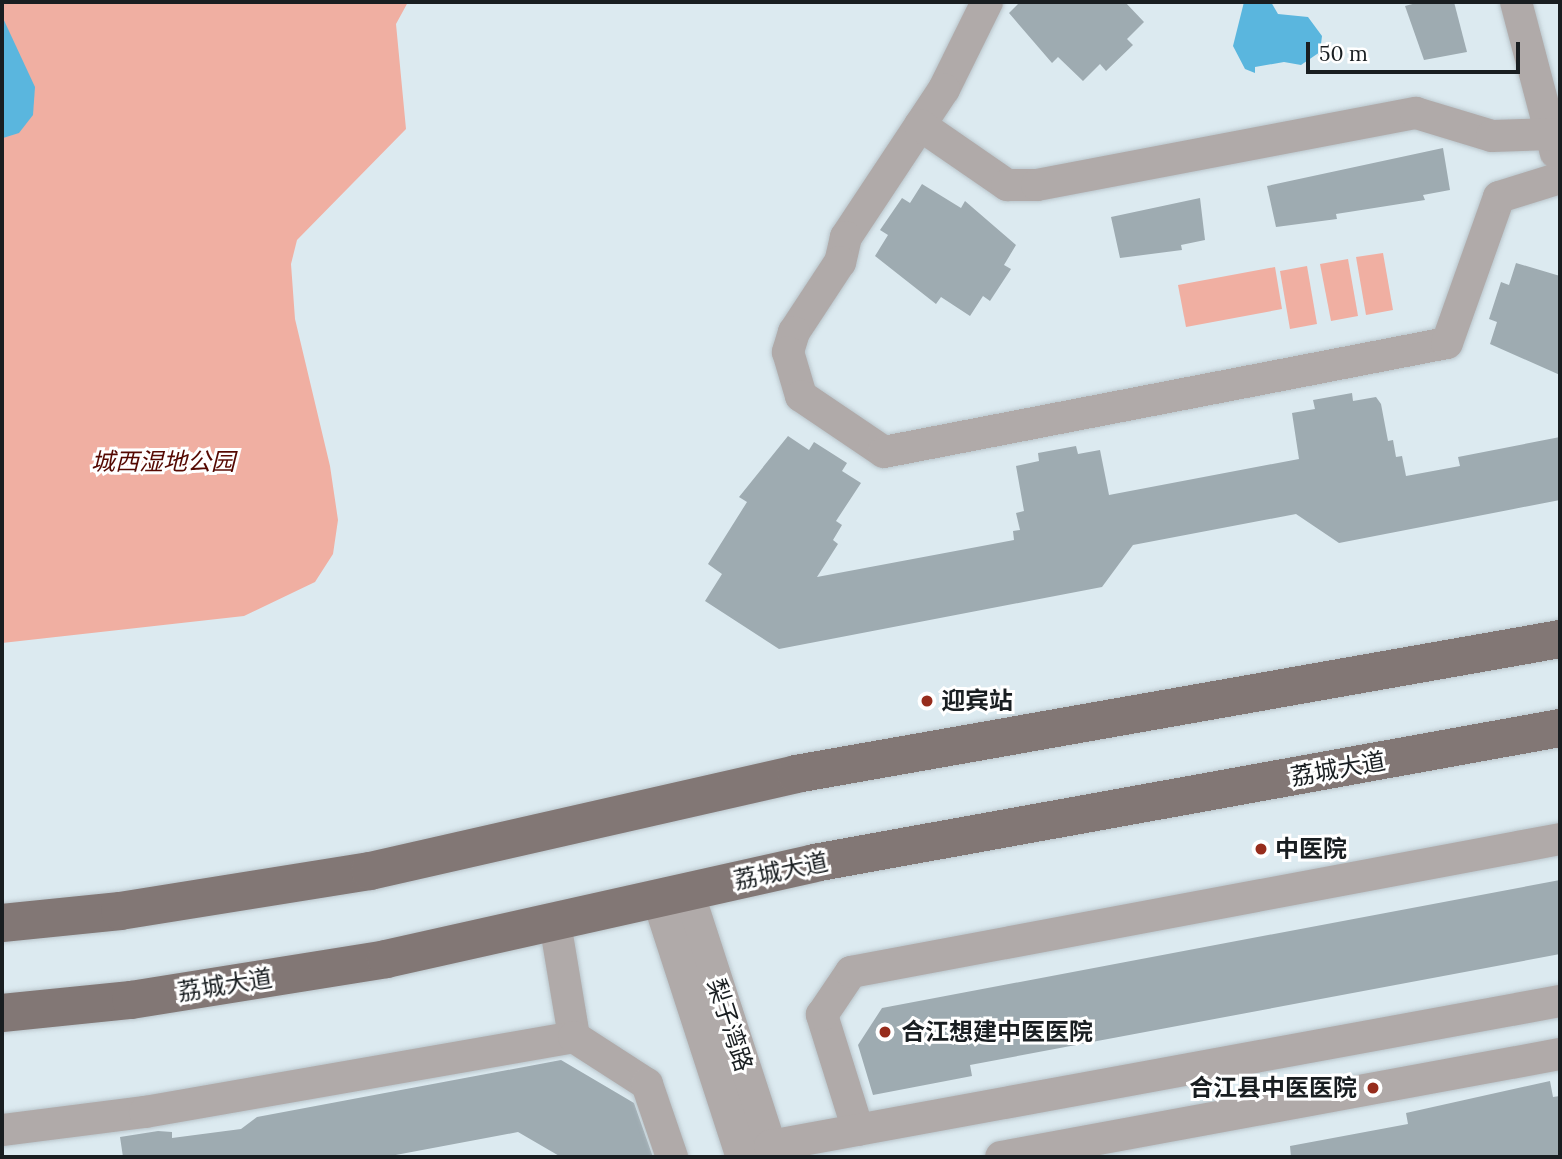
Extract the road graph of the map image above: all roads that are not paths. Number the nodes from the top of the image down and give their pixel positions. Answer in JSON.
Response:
{"nodes":[{"id":1,"x":987,"y":2,"type":"edge"},
{"id":2,"x":1516,"y":2,"type":"edge"},
{"id":3,"x":920,"y":125,"type":"junction"},
{"id":4,"x":1551,"y":134,"type":"junction"},
{"id":5,"x":1560,"y":171,"type":"edge"},
{"id":6,"x":1560,"y":178,"type":"edge"},
{"id":7,"x":1560,"y":639,"type":"edge"},
{"id":8,"x":1560,"y":728,"type":"edge"},
{"id":9,"x":1560,"y":839,"type":"edge"},
{"id":10,"x":673,"y":896,"type":"junction"},
{"id":11,"x":2,"y":923,"type":"edge"},
{"id":12,"x":555,"y":923,"type":"junction"},
{"id":13,"x":1560,"y":1001,"type":"edge"},
{"id":14,"x":2,"y":1013,"type":"edge"},
{"id":15,"x":574,"y":1037,"type":"junction"},
{"id":16,"x":1560,"y":1054,"type":"edge"},
{"id":17,"x":2,"y":1130,"type":"edge"},
{"id":18,"x":858,"y":1130,"type":"junction"},
{"id":19,"x":762,"y":1154,"type":"edge"},
{"id":20,"x":1009,"y":1156,"type":"edge"},
{"id":21,"x":673,"y":1157,"type":"edge"}],
"edges":[{"from":1,"to":3,"type":"street"},
{"from":2,"to":4,"type":"street"},
{"from":3,"to":4,"type":"street"},
{"from":3,"to":6,"type":"street"},
{"from":4,"to":5,"type":"street"},
{"from":7,"to":11,"type":"main road"},
{"from":8,"to":10,"type":"main road","name":"荔城大道"},
{"from":9,"to":18,"type":"street"},
{"from":10,"to":12,"type":"main road","name":"荔城大道"},
{"from":10,"to":19,"type":"street","name":"梨子湾路"},
{"from":12,"to":14,"type":"main road","name":"荔城大道"},
{"from":12,"to":15,"type":"street"},
{"from":13,"to":18,"type":"street"},
{"from":15,"to":17,"type":"street"},
{"from":15,"to":21,"type":"street"},
{"from":16,"to":20,"type":"street"},
{"from":18,"to":19,"type":"street"}]}
